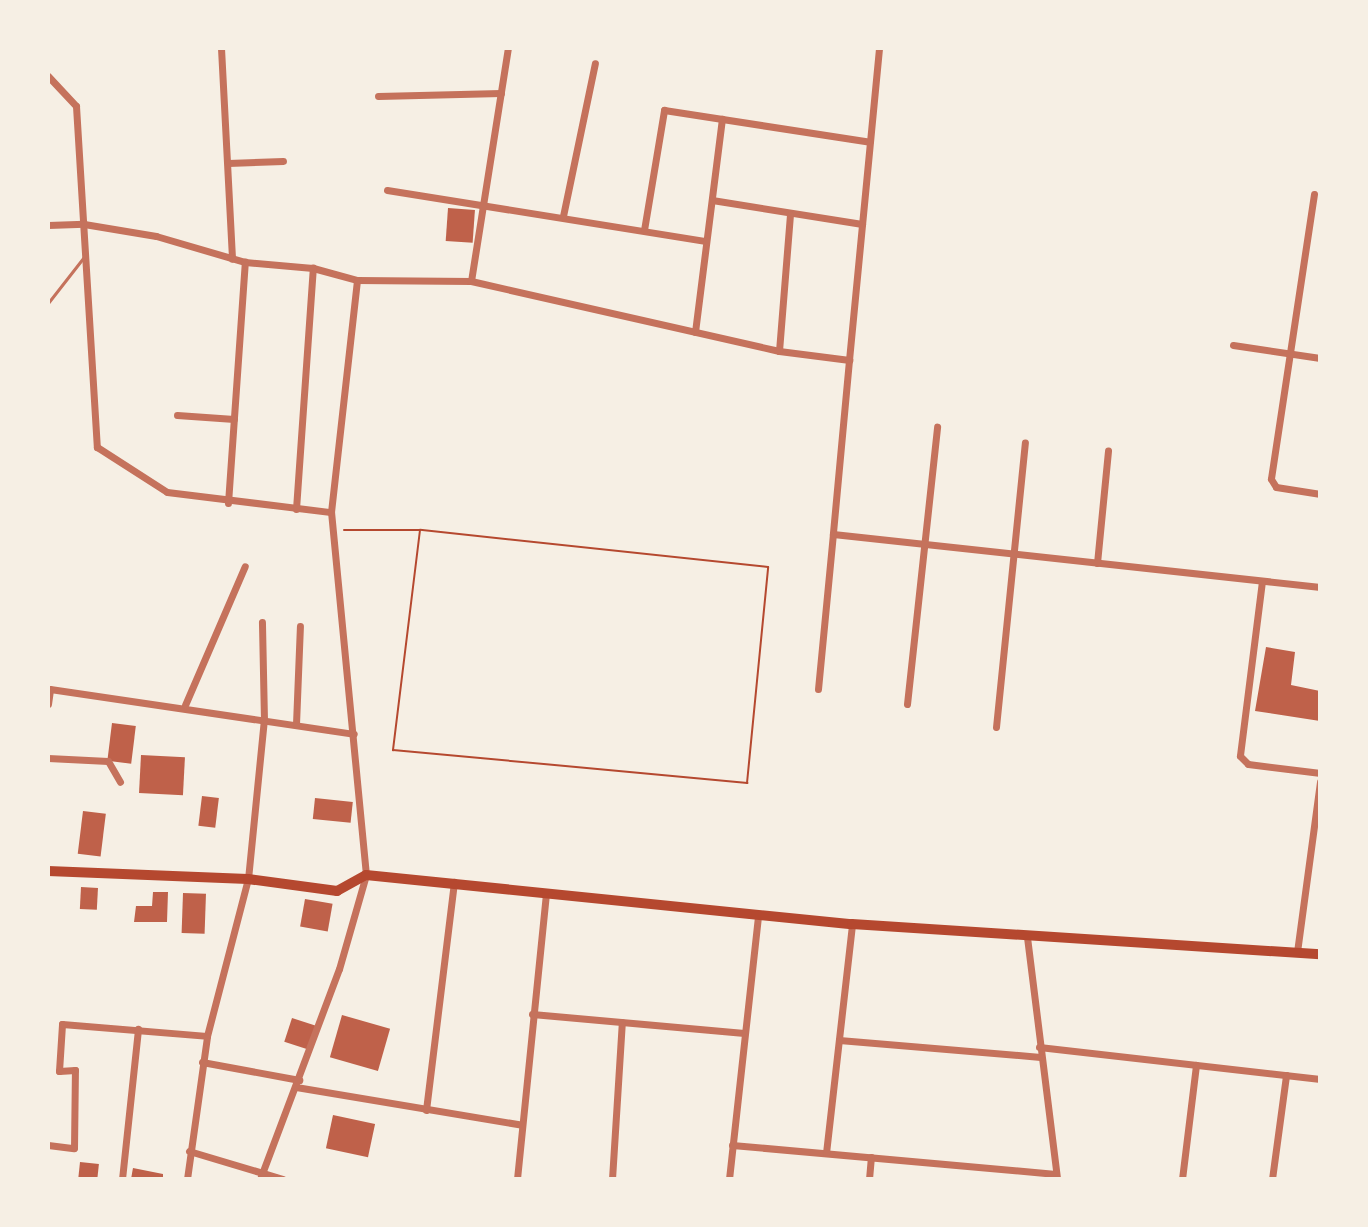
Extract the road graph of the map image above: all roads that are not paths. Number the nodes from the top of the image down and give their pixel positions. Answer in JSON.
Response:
{"nodes":[{"id":1,"x":221,"y":48,"type":"edge"},
{"id":2,"x":508,"y":48,"type":"edge"},
{"id":3,"x":879,"y":48,"type":"edge"},
{"id":4,"x":595,"y":63,"type":"dead end"},
{"id":5,"x":48,"y":76,"type":"edge"},
{"id":6,"x":501,"y":93,"type":"junction"},
{"id":7,"x":378,"y":96,"type":"dead end"},
{"id":8,"x":722,"y":119,"type":"junction"},
{"id":9,"x":870,"y":142,"type":"junction"},
{"id":10,"x":283,"y":161,"type":"dead end"},
{"id":11,"x":228,"y":163,"type":"junction"},
{"id":12,"x":387,"y":190,"type":"dead end"},
{"id":13,"x":1314,"y":194,"type":"dead end"},
{"id":14,"x":712,"y":200,"type":"junction"},
{"id":15,"x":486,"y":203,"type":"junction"},
{"id":16,"x":790,"y":214,"type":"junction"},
{"id":17,"x":563,"y":216,"type":"junction"},
{"id":18,"x":84,"y":224,"type":"junction"},
{"id":19,"x":862,"y":224,"type":"junction"},
{"id":20,"x":48,"y":225,"type":"edge"},
{"id":21,"x":644,"y":230,"type":"junction"},
{"id":22,"x":706,"y":241,"type":"junction"},
{"id":23,"x":84,"y":257,"type":"junction"},
{"id":24,"x":232,"y":259,"type":"junction"},
{"id":25,"x":245,"y":262,"type":"junction"},
{"id":26,"x":313,"y":268,"type":"junction"},
{"id":27,"x":357,"y":280,"type":"junction"},
{"id":28,"x":471,"y":281,"type":"junction"},
{"id":29,"x":48,"y":303,"type":"edge"},
{"id":30,"x":695,"y":332,"type":"junction"},
{"id":31,"x":1233,"y":345,"type":"dead end"},
{"id":32,"x":779,"y":351,"type":"junction"},
{"id":33,"x":1289,"y":354,"type":"junction"},
{"id":34,"x":1320,"y":358,"type":"edge"},
{"id":35,"x":849,"y":360,"type":"junction"},
{"id":36,"x":177,"y":415,"type":"dead end"},
{"id":37,"x":234,"y":419,"type":"junction"},
{"id":38,"x":937,"y":427,"type":"dead end"},
{"id":39,"x":1025,"y":442,"type":"dead end"},
{"id":40,"x":1108,"y":451,"type":"dead end"},
{"id":41,"x":1320,"y":494,"type":"edge"},
{"id":42,"x":228,"y":503,"type":"junction"},
{"id":43,"x":296,"y":509,"type":"junction"},
{"id":44,"x":331,"y":512,"type":"junction"},
{"id":45,"x":833,"y":534,"type":"junction"},
{"id":46,"x":925,"y":544,"type":"junction"},
{"id":47,"x":1015,"y":554,"type":"junction"},
{"id":48,"x":1097,"y":563,"type":"junction"},
{"id":49,"x":245,"y":566,"type":"dead end"},
{"id":50,"x":1262,"y":581,"type":"junction"},
{"id":51,"x":1320,"y":587,"type":"edge"},
{"id":52,"x":262,"y":622,"type":"dead end"},
{"id":53,"x":300,"y":626,"type":"dead end"},
{"id":54,"x":818,"y":689,"type":"dead end"},
{"id":55,"x":48,"y":704,"type":"edge"},
{"id":56,"x":907,"y":704,"type":"dead end"},
{"id":57,"x":185,"y":705,"type":"junction"},
{"id":58,"x":264,"y":720,"type":"junction"},
{"id":59,"x":296,"y":724,"type":"junction"},
{"id":60,"x":996,"y":727,"type":"dead end"},
{"id":61,"x":354,"y":734,"type":"junction"},
{"id":62,"x":48,"y":758,"type":"edge"},
{"id":63,"x":1320,"y":773,"type":"edge"},
{"id":64,"x":120,"y":782,"type":"dead end"},
{"id":65,"x":1320,"y":782,"type":"edge"},
{"id":66,"x":48,"y":871,"type":"edge"},
{"id":67,"x":366,"y":875,"type":"junction"},
{"id":68,"x":248,"y":879,"type":"junction"},
{"id":69,"x":454,"y":882,"type":"junction"},
{"id":70,"x":546,"y":892,"type":"junction"},
{"id":71,"x":758,"y":916,"type":"junction"},
{"id":72,"x":852,"y":924,"type":"junction"},
{"id":73,"x":1027,"y":937,"type":"junction"},
{"id":74,"x":1297,"y":952,"type":"junction"},
{"id":75,"x":1320,"y":954,"type":"edge"},
{"id":76,"x":532,"y":1014,"type":"junction"},
{"id":77,"x":622,"y":1022,"type":"junction"},
{"id":78,"x":138,"y":1029,"type":"junction"},
{"id":79,"x":744,"y":1033,"type":"junction"},
{"id":80,"x":207,"y":1036,"type":"junction"},
{"id":81,"x":839,"y":1040,"type":"junction"},
{"id":82,"x":1039,"y":1047,"type":"junction"},
{"id":83,"x":1040,"y":1057,"type":"junction"},
{"id":84,"x":202,"y":1062,"type":"junction"},
{"id":85,"x":1196,"y":1065,"type":"junction"},
{"id":86,"x":1286,"y":1075,"type":"junction"},
{"id":87,"x":1320,"y":1079,"type":"edge"},
{"id":88,"x":298,"y":1083,"type":"junction"},
{"id":89,"x":426,"y":1110,"type":"junction"},
{"id":90,"x":522,"y":1125,"type":"junction"},
{"id":91,"x":48,"y":1145,"type":"edge"},
{"id":92,"x":732,"y":1145,"type":"junction"},
{"id":93,"x":189,"y":1151,"type":"junction"},
{"id":94,"x":826,"y":1153,"type":"junction"},
{"id":95,"x":871,"y":1157,"type":"junction"},
{"id":96,"x":987,"y":1168,"type":"junction"},
{"id":97,"x":262,"y":1176,"type":"edge"},
{"id":98,"x":1056,"y":1176,"type":"edge"},
{"id":99,"x":122,"y":1179,"type":"edge"},
{"id":100,"x":187,"y":1179,"type":"edge"},
{"id":101,"x":283,"y":1179,"type":"edge"},
{"id":102,"x":517,"y":1179,"type":"edge"},
{"id":103,"x":612,"y":1179,"type":"edge"},
{"id":104,"x":729,"y":1179,"type":"edge"},
{"id":105,"x":869,"y":1179,"type":"edge"},
{"id":106,"x":986,"y":1179,"type":"edge"},
{"id":107,"x":1182,"y":1179,"type":"edge"},
{"id":108,"x":1272,"y":1179,"type":"edge"}],
"edges":[{"from":1,"to":11,"type":"street"},
{"from":2,"to":6,"type":"street"},
{"from":3,"to":9,"type":"street"},
{"from":4,"to":17,"type":"street"},
{"from":5,"to":18,"type":"street"},
{"from":6,"to":7,"type":"street"},
{"from":6,"to":15,"type":"street"},
{"from":8,"to":9,"type":"street"},
{"from":8,"to":14,"type":"street"},
{"from":8,"to":21,"type":"street"},
{"from":9,"to":19,"type":"street"},
{"from":10,"to":11,"type":"street"},
{"from":11,"to":24,"type":"street"},
{"from":12,"to":15,"type":"street"},
{"from":13,"to":33,"type":"street"},
{"from":14,"to":16,"type":"street"},
{"from":14,"to":22,"type":"street"},
{"from":15,"to":17,"type":"street"},
{"from":15,"to":28,"type":"street"},
{"from":16,"to":19,"type":"street"},
{"from":16,"to":32,"type":"street"},
{"from":17,"to":21,"type":"street"},
{"from":18,"to":20,"type":"street"},
{"from":18,"to":23,"type":"street"},
{"from":18,"to":24,"type":"street"},
{"from":19,"to":35,"type":"street"},
{"from":21,"to":22,"type":"street"},
{"from":22,"to":30,"type":"street"},
{"from":23,"to":29,"type":"lane"},
{"from":23,"to":42,"type":"street"},
{"from":24,"to":25,"type":"street"},
{"from":25,"to":26,"type":"street"},
{"from":25,"to":37,"type":"street"},
{"from":26,"to":27,"type":"street"},
{"from":26,"to":43,"type":"street"},
{"from":27,"to":28,"type":"street"},
{"from":27,"to":44,"type":"street"},
{"from":28,"to":30,"type":"street"},
{"from":30,"to":32,"type":"street"},
{"from":31,"to":33,"type":"street"},
{"from":32,"to":35,"type":"street"},
{"from":33,"to":34,"type":"street"},
{"from":33,"to":41,"type":"street"},
{"from":35,"to":45,"type":"street"},
{"from":36,"to":37,"type":"street"},
{"from":37,"to":42,"type":"street"},
{"from":38,"to":46,"type":"street"},
{"from":39,"to":47,"type":"street"},
{"from":40,"to":48,"type":"street"},
{"from":42,"to":43,"type":"street"},
{"from":43,"to":44,"type":"street"},
{"from":44,"to":61,"type":"street"},
{"from":45,"to":46,"type":"street"},
{"from":45,"to":54,"type":"street"},
{"from":46,"to":47,"type":"street"},
{"from":46,"to":56,"type":"street"},
{"from":47,"to":48,"type":"street"},
{"from":47,"to":60,"type":"street"},
{"from":48,"to":50,"type":"street"},
{"from":49,"to":57,"type":"street"},
{"from":50,"to":51,"type":"street"},
{"from":50,"to":63,"type":"street"},
{"from":52,"to":58,"type":"street"},
{"from":53,"to":59,"type":"street"},
{"from":55,"to":57,"type":"street"},
{"from":57,"to":58,"type":"street"},
{"from":58,"to":59,"type":"street"},
{"from":58,"to":68,"type":"street"},
{"from":59,"to":61,"type":"street"},
{"from":61,"to":67,"type":"street"},
{"from":62,"to":64,"type":"street"},
{"from":65,"to":74,"type":"street"},
{"from":66,"to":68,"type":"main road"},
{"from":67,"to":68,"type":"main road"},
{"from":67,"to":69,"type":"main road"},
{"from":67,"to":88,"type":"street"},
{"from":68,"to":80,"type":"street"},
{"from":69,"to":70,"type":"main road"},
{"from":69,"to":89,"type":"street"},
{"from":70,"to":71,"type":"main road"},
{"from":70,"to":76,"type":"street"},
{"from":71,"to":72,"type":"main road"},
{"from":71,"to":79,"type":"street"},
{"from":72,"to":73,"type":"main road"},
{"from":72,"to":81,"type":"street"},
{"from":73,"to":74,"type":"main road"},
{"from":73,"to":82,"type":"street"},
{"from":74,"to":75,"type":"main road"},
{"from":76,"to":77,"type":"street"},
{"from":76,"to":90,"type":"street"},
{"from":77,"to":79,"type":"street"},
{"from":77,"to":103,"type":"street"},
{"from":78,"to":80,"type":"street"},
{"from":78,"to":91,"type":"street"},
{"from":78,"to":99,"type":"street"},
{"from":79,"to":92,"type":"street"},
{"from":80,"to":84,"type":"street"},
{"from":81,"to":83,"type":"street"},
{"from":81,"to":94,"type":"street"},
{"from":82,"to":83,"type":"street"},
{"from":82,"to":85,"type":"street"},
{"from":83,"to":98,"type":"street"},
{"from":84,"to":88,"type":"street"},
{"from":84,"to":93,"type":"street"},
{"from":85,"to":86,"type":"street"},
{"from":85,"to":107,"type":"street"},
{"from":86,"to":87,"type":"street"},
{"from":86,"to":108,"type":"street"},
{"from":88,"to":89,"type":"street"},
{"from":88,"to":97,"type":"street"},
{"from":89,"to":90,"type":"street"},
{"from":90,"to":102,"type":"street"},
{"from":92,"to":94,"type":"street"},
{"from":92,"to":104,"type":"street"},
{"from":93,"to":97,"type":"street"},
{"from":93,"to":100,"type":"street"},
{"from":94,"to":95,"type":"street"},
{"from":95,"to":96,"type":"street"},
{"from":95,"to":105,"type":"street"},
{"from":96,"to":98,"type":"street"},
{"from":96,"to":106,"type":"street"},
{"from":97,"to":101,"type":"street"}]}
